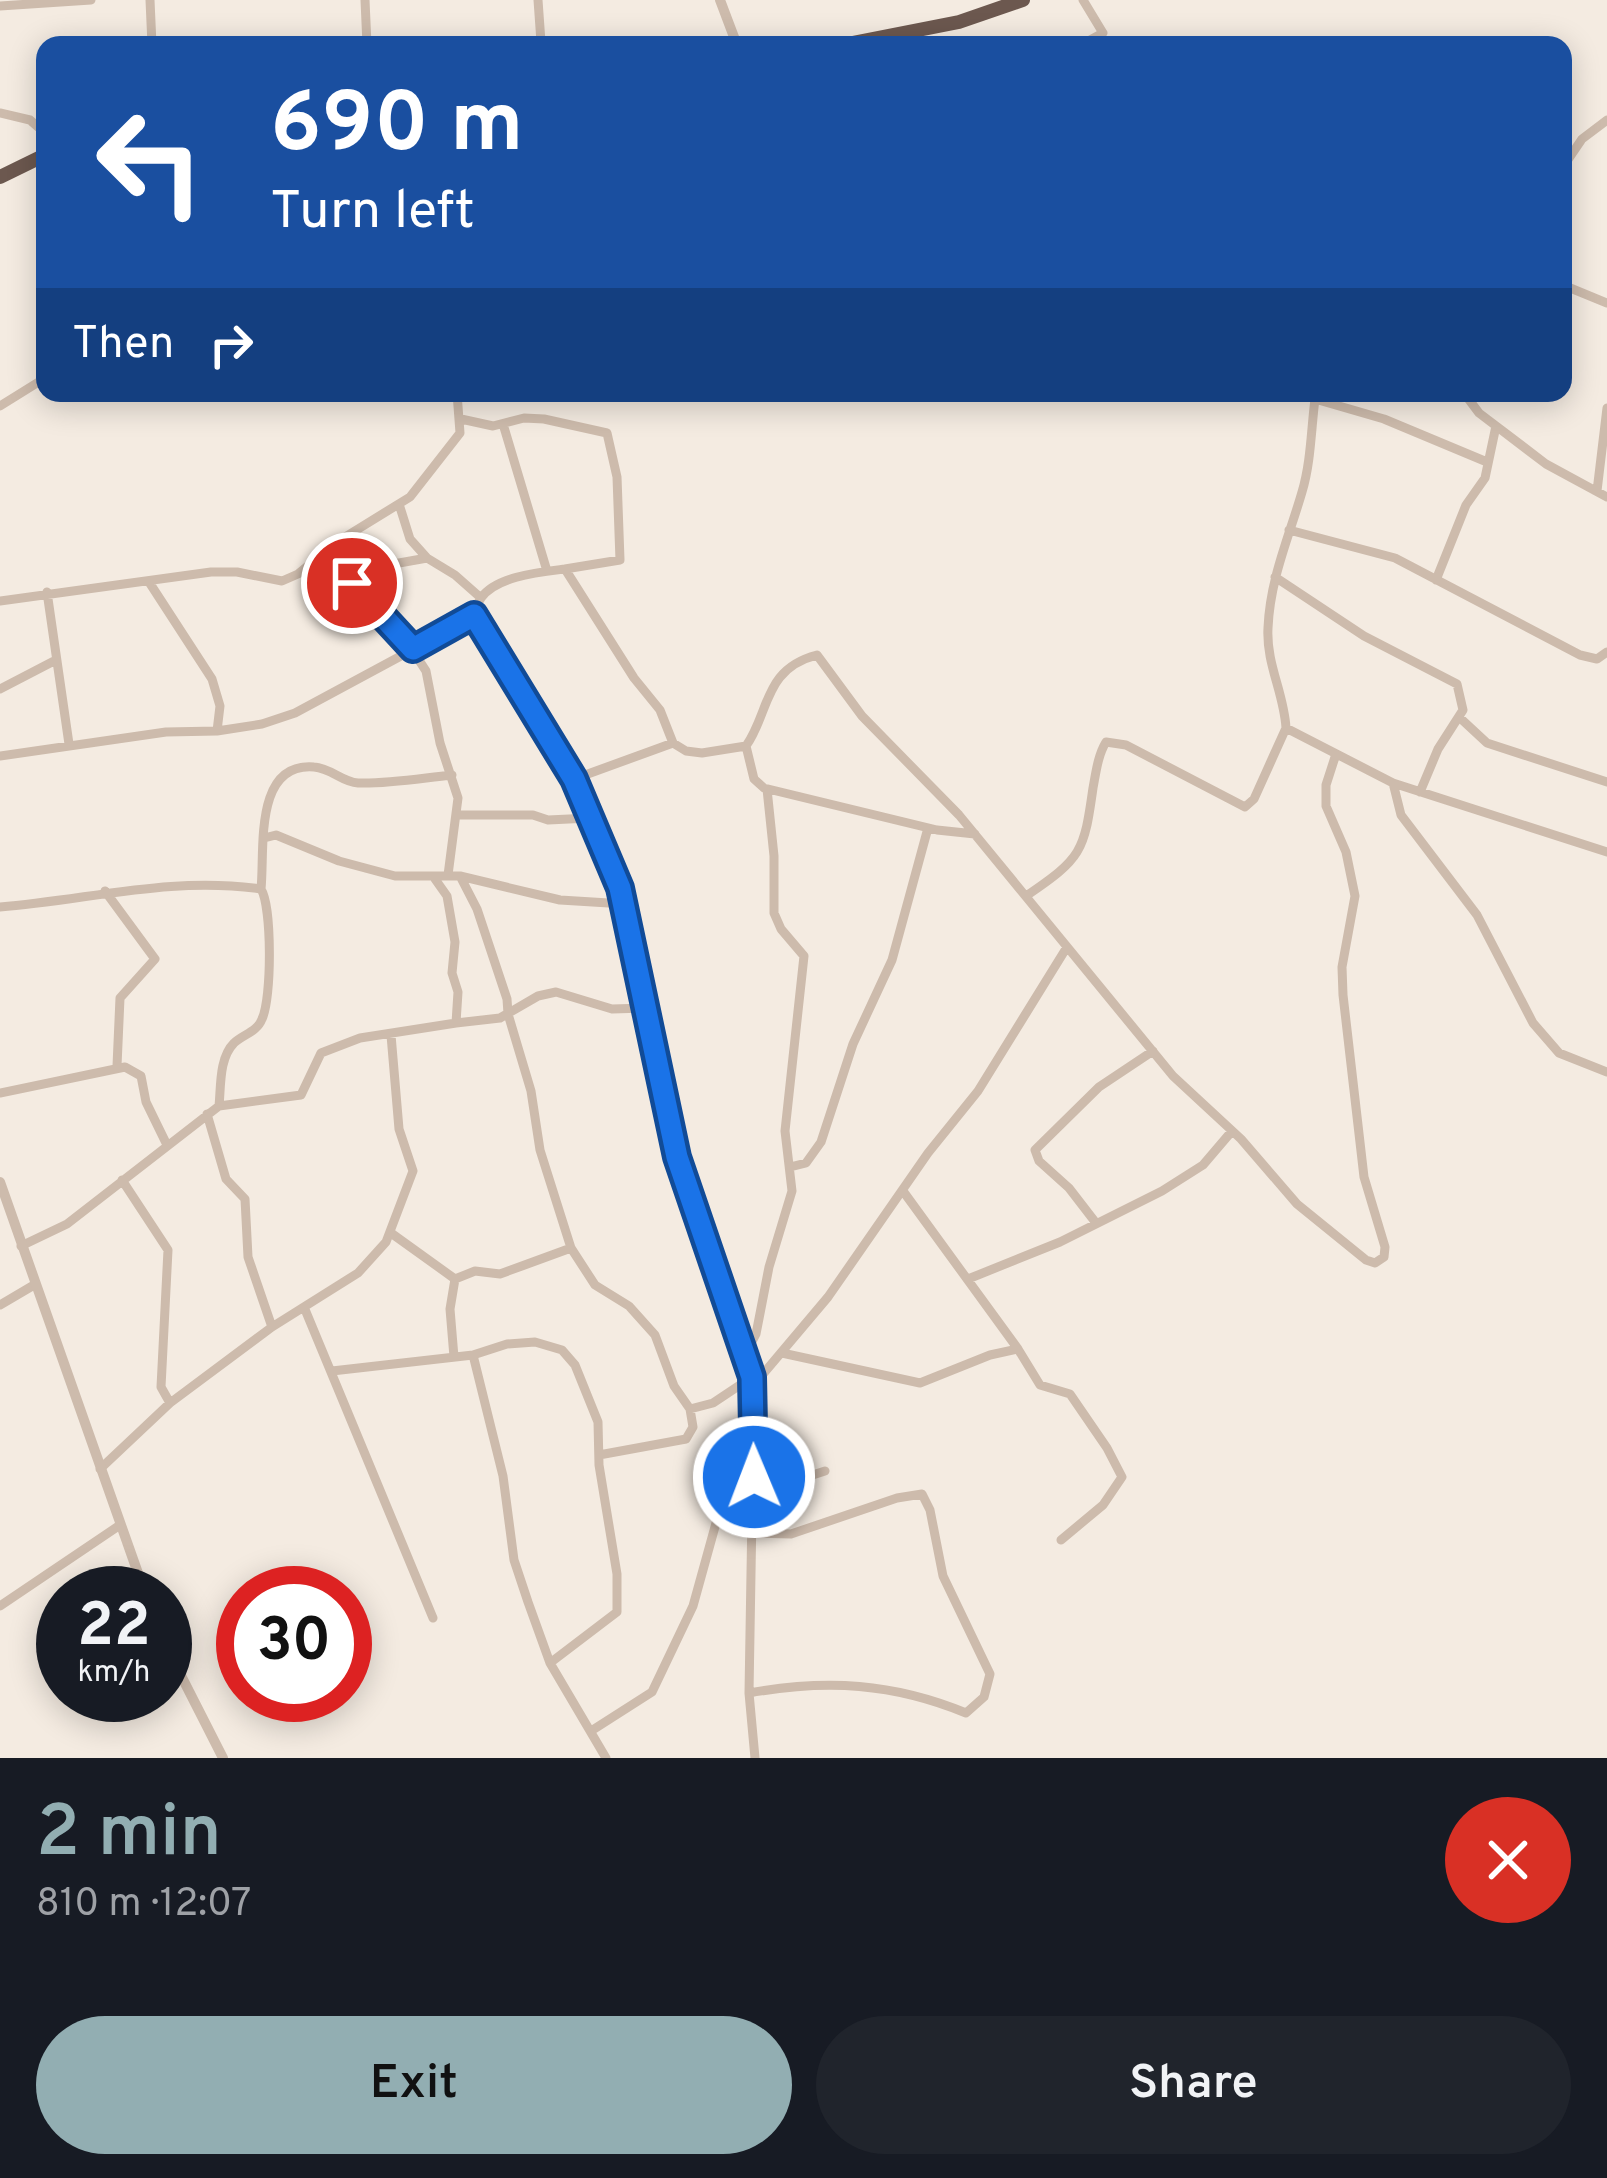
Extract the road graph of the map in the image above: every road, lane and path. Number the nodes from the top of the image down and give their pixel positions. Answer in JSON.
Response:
{"nodes":[{"id":1,"x":92,"y":0,"type":"edge"},
{"id":2,"x":150,"y":0,"type":"edge"},
{"id":3,"x":365,"y":0,"type":"edge"},
{"id":4,"x":538,"y":0,"type":"edge"},
{"id":5,"x":720,"y":0,"type":"edge"},
{"id":6,"x":1023,"y":0,"type":"edge"},
{"id":7,"x":1083,"y":0,"type":"edge"},
{"id":8,"x":36,"y":3,"type":"edge"},
{"id":9,"x":0,"y":6,"type":"edge"},
{"id":10,"x":152,"y":36,"type":"edge"},
{"id":11,"x":367,"y":36,"type":"edge"},
{"id":12,"x":541,"y":36,"type":"edge"},
{"id":13,"x":734,"y":36,"type":"edge"},
{"id":14,"x":888,"y":36,"type":"edge"},
{"id":15,"x":1097,"y":36,"type":"edge"},
{"id":16,"x":0,"y":113,"type":"edge"},
{"id":17,"x":1607,"y":119,"type":"edge"},
{"id":18,"x":36,"y":125,"type":"edge"},
{"id":19,"x":1572,"y":154,"type":"edge"},
{"id":20,"x":36,"y":159,"type":"edge"},
{"id":21,"x":0,"y":177,"type":"edge"},
{"id":22,"x":1572,"y":289,"type":"edge"},
{"id":23,"x":1607,"y":303,"type":"edge"},
{"id":24,"x":36,"y":384,"type":"edge"},
{"id":25,"x":459,"y":402,"type":"edge"},
{"id":26,"x":1315,"y":402,"type":"edge"},
{"id":27,"x":1325,"y":402,"type":"edge"},
{"id":28,"x":1470,"y":402,"type":"edge"},
{"id":29,"x":0,"y":406,"type":"edge"},
{"id":30,"x":1607,"y":408,"type":"edge"},
{"id":31,"x":461,"y":419,"type":"junction"},
{"id":32,"x":503,"y":424,"type":"junction"},
{"id":33,"x":1496,"y":426,"type":"junction"},
{"id":34,"x":1487,"y":462,"type":"junction"},
{"id":35,"x":1602,"y":494,"type":"edge"},
{"id":36,"x":399,"y":505,"type":"junction"},
{"id":37,"x":1289,"y":530,"type":"junction"},
{"id":38,"x":427,"y":558,"type":"junction"},
{"id":39,"x":316,"y":560,"type":"junction"},
{"id":40,"x":340,"y":567,"type":"junction"},
{"id":41,"x":565,"y":569,"type":"junction"},
{"id":42,"x":548,"y":571,"type":"junction"},
{"id":43,"x":1275,"y":577,"type":"junction"},
{"id":44,"x":1436,"y":580,"type":"junction"},
{"id":45,"x":149,"y":582,"type":"junction"},
{"id":46,"x":46,"y":592,"type":"junction"},
{"id":47,"x":481,"y":598,"type":"junction"},
{"id":48,"x":0,"y":601,"type":"edge"},
{"id":49,"x":474,"y":615,"type":"junction"},
{"id":50,"x":413,"y":649,"type":"junction"},
{"id":51,"x":1607,"y":652,"type":"edge"},
{"id":52,"x":54,"y":661,"type":"junction"},
{"id":53,"x":0,"y":689,"type":"edge"},
{"id":54,"x":1459,"y":717,"type":"junction"},
{"id":55,"x":1286,"y":728,"type":"junction"},
{"id":56,"x":217,"y":731,"type":"junction"},
{"id":57,"x":673,"y":743,"type":"junction"},
{"id":58,"x":69,"y":744,"type":"junction"},
{"id":59,"x":746,"y":746,"type":"junction"},
{"id":60,"x":1336,"y":754,"type":"junction"},
{"id":61,"x":0,"y":756,"type":"edge"},
{"id":62,"x":452,"y":775,"type":"junction"},
{"id":63,"x":574,"y":779,"type":"junction"},
{"id":64,"x":1607,"y":782,"type":"edge"},
{"id":65,"x":1393,"y":783,"type":"junction"},
{"id":66,"x":767,"y":789,"type":"junction"},
{"id":67,"x":1420,"y":792,"type":"junction"},
{"id":68,"x":456,"y":814,"type":"junction"},
{"id":69,"x":590,"y":818,"type":"junction"},
{"id":70,"x":928,"y":828,"type":"junction"},
{"id":71,"x":975,"y":834,"type":"junction"},
{"id":72,"x":264,"y":838,"type":"junction"},
{"id":73,"x":1607,"y":852,"type":"edge"},
{"id":74,"x":454,"y":876,"type":"junction"},
{"id":75,"x":435,"y":878,"type":"junction"},
{"id":76,"x":261,"y":889,"type":"junction"},
{"id":77,"x":106,"y":891,"type":"junction"},
{"id":78,"x":1026,"y":896,"type":"junction"},
{"id":79,"x":625,"y":904,"type":"junction"},
{"id":80,"x":0,"y":907,"type":"edge"},
{"id":81,"x":1067,"y":947,"type":"junction"},
{"id":82,"x":646,"y":1008,"type":"junction"},
{"id":83,"x":508,"y":1014,"type":"junction"},
{"id":84,"x":456,"y":1023,"type":"junction"},
{"id":85,"x":391,"y":1035,"type":"junction"},
{"id":86,"x":1153,"y":1051,"type":"junction"},
{"id":87,"x":117,"y":1066,"type":"junction"},
{"id":88,"x":1607,"y":1072,"type":"edge"},
{"id":89,"x":0,"y":1093,"type":"edge"},
{"id":90,"x":219,"y":1106,"type":"junction"},
{"id":91,"x":207,"y":1114,"type":"junction"},
{"id":92,"x":1232,"y":1131,"type":"junction"},
{"id":93,"x":166,"y":1143,"type":"junction"},
{"id":94,"x":790,"y":1167,"type":"junction"},
{"id":95,"x":122,"y":1180,"type":"junction"},
{"id":96,"x":0,"y":1182,"type":"edge"},
{"id":97,"x":903,"y":1191,"type":"junction"},
{"id":98,"x":1096,"y":1223,"type":"junction"},
{"id":99,"x":391,"y":1233,"type":"junction"},
{"id":100,"x":22,"y":1246,"type":"junction"},
{"id":101,"x":571,"y":1248,"type":"junction"},
{"id":102,"x":455,"y":1279,"type":"junction"},
{"id":103,"x":968,"y":1279,"type":"junction"},
{"id":104,"x":34,"y":1285,"type":"junction"},
{"id":105,"x":0,"y":1305,"type":"edge"},
{"id":106,"x":304,"y":1307,"type":"junction"},
{"id":107,"x":272,"y":1327,"type":"junction"},
{"id":108,"x":1018,"y":1349,"type":"junction"},
{"id":109,"x":746,"y":1353,"type":"junction"},
{"id":110,"x":782,"y":1353,"type":"junction"},
{"id":111,"x":472,"y":1355,"type":"junction"},
{"id":112,"x":454,"y":1357,"type":"junction"},
{"id":113,"x":332,"y":1371,"type":"junction"},
{"id":114,"x":753,"y":1382,"type":"junction"},
{"id":115,"x":170,"y":1403,"type":"junction"},
{"id":116,"x":689,"y":1409,"type":"junction"},
{"id":117,"x":599,"y":1455,"type":"junction"},
{"id":118,"x":100,"y":1468,"type":"junction"},
{"id":119,"x":825,"y":1471,"type":"dead end"},
{"id":120,"x":754,"y":1477,"type":"junction"},
{"id":121,"x":120,"y":1525,"type":"junction"},
{"id":122,"x":752,"y":1533,"type":"junction"},
{"id":123,"x":1060,"y":1540,"type":"dead end"},
{"id":124,"x":135,"y":1566,"type":"edge"},
{"id":125,"x":0,"y":1606,"type":"edge"},
{"id":126,"x":433,"y":1618,"type":"dead end"},
{"id":127,"x":550,"y":1663,"type":"junction"},
{"id":128,"x":749,"y":1693,"type":"junction"},
{"id":129,"x":192,"y":1697,"type":"edge"},
{"id":130,"x":591,"y":1731,"type":"junction"},
{"id":131,"x":223,"y":1758,"type":"edge"},
{"id":132,"x":606,"y":1758,"type":"edge"},
{"id":133,"x":754,"y":1758,"type":"edge"}],
"edges":[{"from":1,"to":8,"type":"street"},
{"from":2,"to":10,"type":"street"},
{"from":3,"to":11,"type":"street"},
{"from":4,"to":12,"type":"street"},
{"from":5,"to":13,"type":"street"},
{"from":6,"to":14,"type":"highway"},
{"from":7,"to":15,"type":"street"},
{"from":8,"to":9,"type":"street"},
{"from":16,"to":18,"type":"street"},
{"from":17,"to":19,"type":"street"},
{"from":20,"to":21,"type":"highway"},
{"from":22,"to":23,"type":"street"},
{"from":24,"to":29,"type":"street"},
{"from":25,"to":31,"type":"street"},
{"from":26,"to":37,"type":"street"},
{"from":27,"to":34,"type":"street"},
{"from":28,"to":33,"type":"street"},
{"from":30,"to":35,"type":"street"},
{"from":31,"to":32,"type":"street"},
{"from":31,"to":36,"type":"street"},
{"from":32,"to":41,"type":"street"},
{"from":32,"to":42,"type":"street"},
{"from":33,"to":34,"type":"street"},
{"from":33,"to":35,"type":"street"},
{"from":34,"to":44,"type":"street"},
{"from":36,"to":38,"type":"street"},
{"from":36,"to":39,"type":"street"},
{"from":37,"to":43,"type":"street"},
{"from":37,"to":44,"type":"street"},
{"from":38,"to":40,"type":"street"},
{"from":38,"to":47,"type":"street"},
{"from":39,"to":40,"type":"street"},
{"from":39,"to":45,"type":"street"},
{"from":40,"to":50,"type":"street"},
{"from":41,"to":42,"type":"street"},
{"from":41,"to":57,"type":"street"},
{"from":42,"to":47,"type":"street"},
{"from":43,"to":54,"type":"street"},
{"from":43,"to":55,"type":"street"},
{"from":44,"to":51,"type":"street"},
{"from":45,"to":46,"type":"street"},
{"from":45,"to":56,"type":"street"},
{"from":46,"to":48,"type":"street"},
{"from":46,"to":52,"type":"street"},
{"from":47,"to":49,"type":"street"},
{"from":49,"to":50,"type":"street"},
{"from":49,"to":63,"type":"street"},
{"from":50,"to":56,"type":"street"},
{"from":50,"to":62,"type":"street"},
{"from":52,"to":53,"type":"street"},
{"from":52,"to":58,"type":"street"},
{"from":54,"to":64,"type":"street"},
{"from":54,"to":67,"type":"street"},
{"from":55,"to":60,"type":"street"},
{"from":55,"to":78,"type":"street"},
{"from":56,"to":58,"type":"street"},
{"from":57,"to":59,"type":"street"},
{"from":57,"to":63,"type":"street"},
{"from":58,"to":61,"type":"street"},
{"from":59,"to":66,"type":"street"},
{"from":59,"to":71,"type":"street"},
{"from":60,"to":65,"type":"street"},
{"from":60,"to":92,"type":"street"},
{"from":62,"to":68,"type":"street"},
{"from":62,"to":72,"type":"street"},
{"from":63,"to":69,"type":"street"},
{"from":65,"to":67,"type":"street"},
{"from":65,"to":88,"type":"street"},
{"from":66,"to":70,"type":"street"},
{"from":66,"to":94,"type":"street"},
{"from":67,"to":73,"type":"street"},
{"from":68,"to":69,"type":"street"},
{"from":68,"to":74,"type":"street"},
{"from":69,"to":79,"type":"street"},
{"from":70,"to":71,"type":"street"},
{"from":70,"to":94,"type":"street"},
{"from":71,"to":78,"type":"street"},
{"from":72,"to":75,"type":"street"},
{"from":72,"to":76,"type":"street"},
{"from":74,"to":75,"type":"street"},
{"from":74,"to":79,"type":"street"},
{"from":74,"to":83,"type":"street"},
{"from":75,"to":84,"type":"street"},
{"from":76,"to":77,"type":"street"},
{"from":76,"to":90,"type":"street"},
{"from":77,"to":80,"type":"street"},
{"from":77,"to":87,"type":"street"},
{"from":78,"to":81,"type":"street"},
{"from":79,"to":82,"type":"street"},
{"from":81,"to":86,"type":"street"},
{"from":81,"to":97,"type":"street"},
{"from":82,"to":83,"type":"street"},
{"from":82,"to":109,"type":"street"},
{"from":83,"to":84,"type":"street"},
{"from":83,"to":101,"type":"street"},
{"from":84,"to":85,"type":"street"},
{"from":85,"to":90,"type":"street"},
{"from":85,"to":99,"type":"street"},
{"from":86,"to":92,"type":"street"},
{"from":86,"to":98,"type":"street"},
{"from":87,"to":89,"type":"street"},
{"from":87,"to":93,"type":"street"},
{"from":90,"to":91,"type":"street"},
{"from":91,"to":93,"type":"street"},
{"from":91,"to":107,"type":"street"},
{"from":92,"to":98,"type":"street"},
{"from":93,"to":95,"type":"street"},
{"from":94,"to":109,"type":"street"},
{"from":95,"to":100,"type":"street"},
{"from":95,"to":115,"type":"street"},
{"from":96,"to":100,"type":"street"},
{"from":97,"to":103,"type":"street"},
{"from":97,"to":110,"type":"street"},
{"from":98,"to":103,"type":"street"},
{"from":99,"to":102,"type":"street"},
{"from":99,"to":106,"type":"street"},
{"from":100,"to":104,"type":"street"},
{"from":101,"to":102,"type":"street"},
{"from":101,"to":116,"type":"street"},
{"from":102,"to":112,"type":"street"},
{"from":103,"to":108,"type":"street"},
{"from":104,"to":105,"type":"street"},
{"from":104,"to":118,"type":"street"},
{"from":106,"to":107,"type":"street"},
{"from":106,"to":113,"type":"street"},
{"from":107,"to":115,"type":"street"},
{"from":108,"to":110,"type":"street"},
{"from":108,"to":123,"type":"street"},
{"from":109,"to":114,"type":"street"},
{"from":110,"to":114,"type":"street"},
{"from":111,"to":112,"type":"street"},
{"from":111,"to":117,"type":"street"},
{"from":111,"to":127,"type":"street"},
{"from":112,"to":113,"type":"street"},
{"from":113,"to":126,"type":"street"},
{"from":114,"to":116,"type":"street"},
{"from":114,"to":120,"type":"street"},
{"from":115,"to":118,"type":"street"},
{"from":116,"to":117,"type":"street"},
{"from":117,"to":127,"type":"street"},
{"from":118,"to":121,"type":"street"},
{"from":119,"to":120,"type":"street"},
{"from":120,"to":122,"type":"street"},
{"from":120,"to":130,"type":"street"},
{"from":121,"to":124,"type":"street"},
{"from":121,"to":125,"type":"street"},
{"from":122,"to":128,"type":"street"},
{"from":122,"to":128,"type":"street"},
{"from":127,"to":130,"type":"street"},
{"from":128,"to":133,"type":"street"},
{"from":129,"to":131,"type":"street"},
{"from":130,"to":132,"type":"street"}]}
